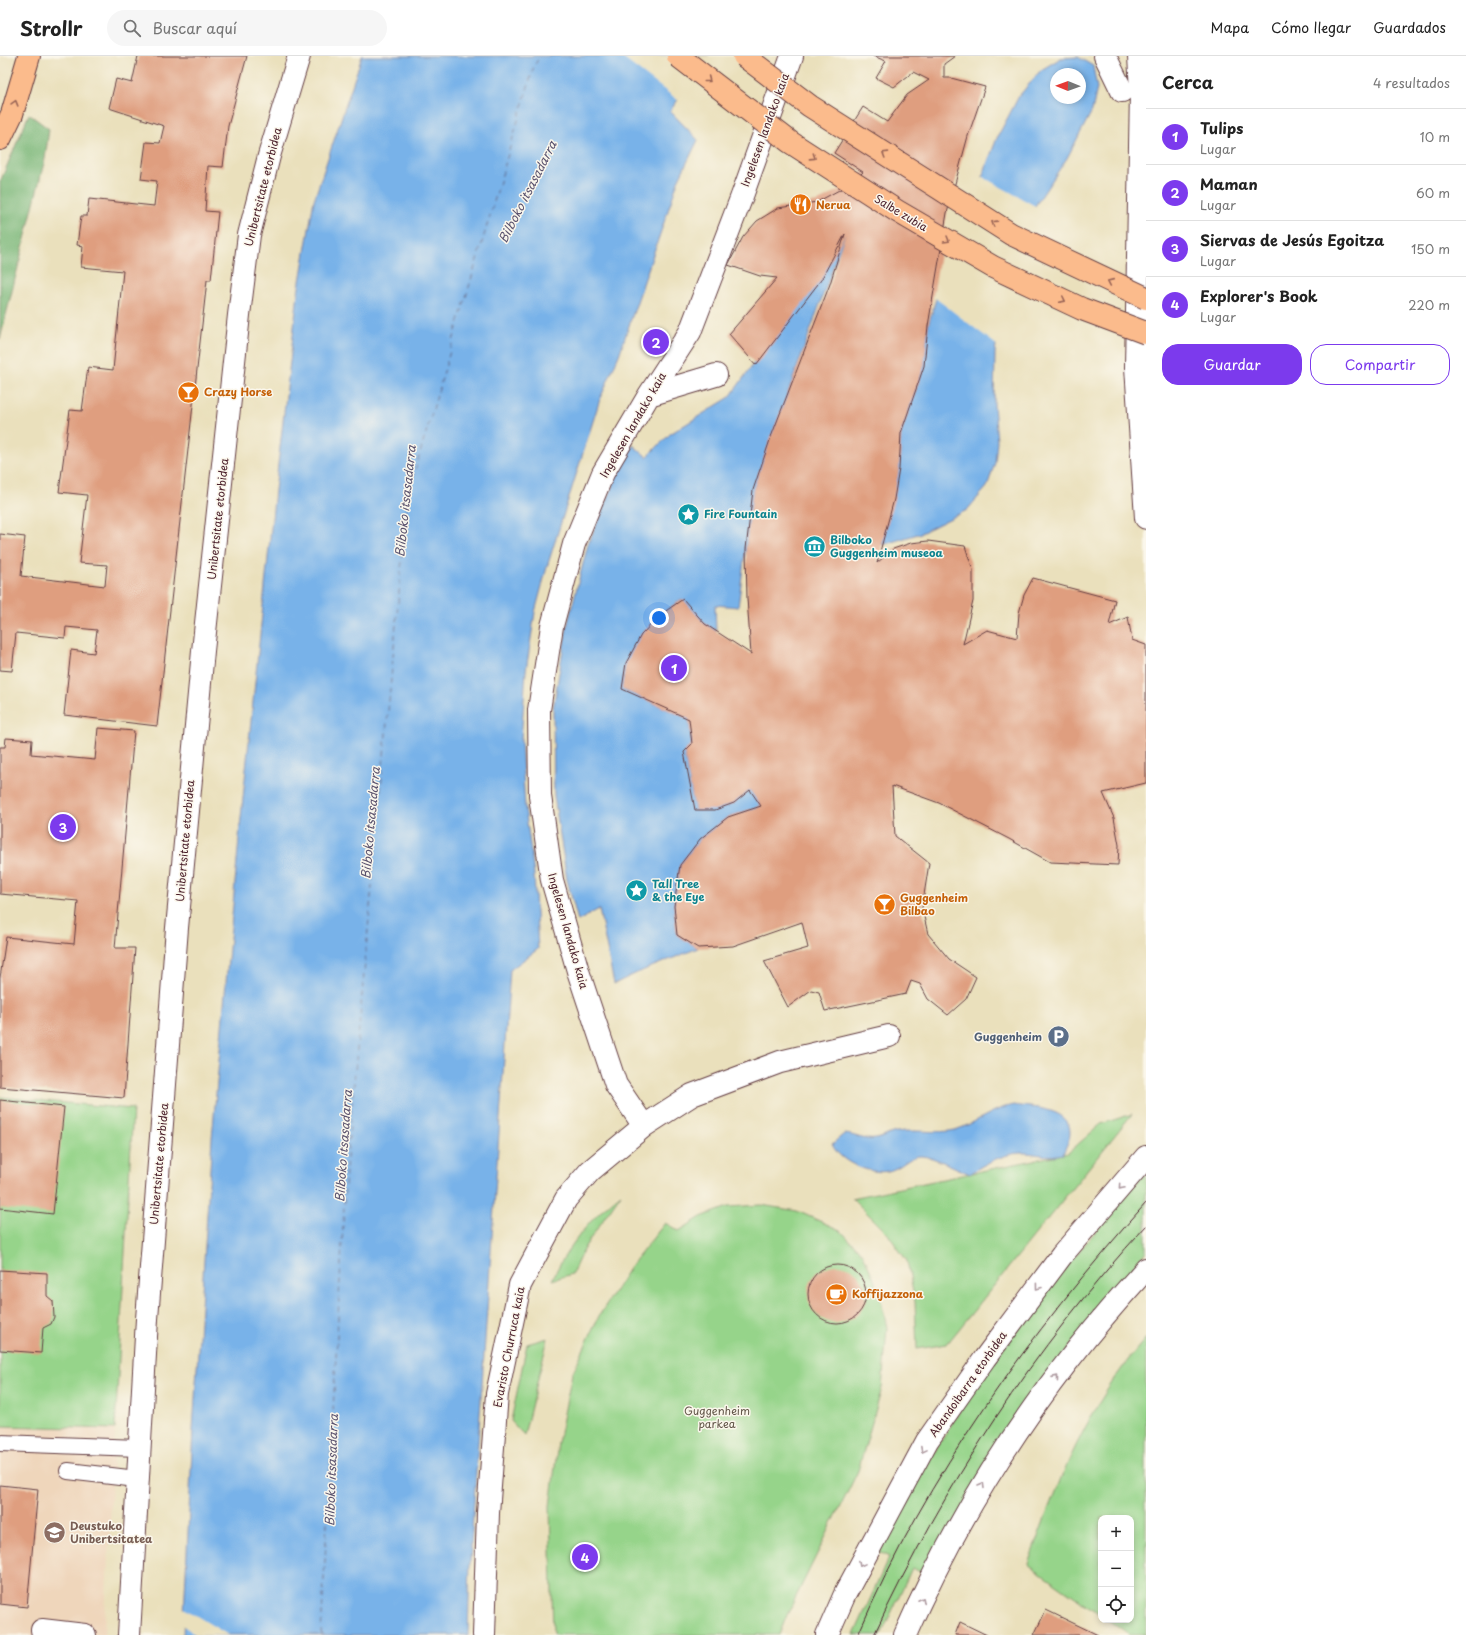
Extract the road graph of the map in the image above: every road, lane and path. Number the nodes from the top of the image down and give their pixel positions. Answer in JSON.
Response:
{"nodes":[{"id":1,"x":29,"y":56,"type":"edge"},
{"id":2,"x":299,"y":56,"type":"edge"},
{"id":3,"x":678,"y":56,"type":"edge"},
{"id":4,"x":744,"y":56,"type":"edge"},
{"id":5,"x":792,"y":56,"type":"edge"},
{"id":6,"x":1106,"y":56,"type":"edge"},
{"id":7,"x":1139,"y":56,"type":"edge"},
{"id":8,"x":1122,"y":91,"type":"dead end"},
{"id":9,"x":0,"y":139,"type":"edge"},
{"id":10,"x":1146,"y":298,"type":"edge"},
{"id":11,"x":1146,"y":333,"type":"edge"},
{"id":12,"x":716,"y":374,"type":"dead end"},
{"id":13,"x":649,"y":395,"type":"junction"},
{"id":14,"x":1146,"y":518,"type":"edge"},
{"id":15,"x":888,"y":1036,"type":"dead end"},
{"id":16,"x":644,"y":1126,"type":"junction"},
{"id":17,"x":1146,"y":1157,"type":"edge"},
{"id":18,"x":1146,"y":1269,"type":"edge"},
{"id":19,"x":0,"y":1443,"type":"edge"},
{"id":20,"x":139,"y":1448,"type":"junction"},
{"id":21,"x":68,"y":1471,"type":"dead end"},
{"id":22,"x":137,"y":1479,"type":"junction"},
{"id":23,"x":42,"y":1630,"type":"dead end"},
{"id":24,"x":85,"y":1635,"type":"edge"},
{"id":25,"x":130,"y":1635,"type":"edge"},
{"id":26,"x":484,"y":1635,"type":"edge"},
{"id":27,"x":827,"y":1635,"type":"edge"},
{"id":28,"x":905,"y":1635,"type":"edge"}],
"edges":[{"from":9,"to":1,"type":"main road","one_way":true},
{"from":2,"to":20,"type":"street","name":"Unibertsitate etorbidea"},
{"from":3,"to":11,"type":"main road","name":"Salbe zubia","one_way":true,"bridge":true},
{"from":10,"to":4,"type":"main road","one_way":true,"bridge":true},
{"from":5,"to":13,"type":"street","name":"Ingelesen landako kaia"},
{"from":6,"to":8,"type":"street"},
{"from":7,"to":14,"type":"street"},
{"from":12,"to":13,"type":"street"},
{"from":13,"to":16,"type":"street","name":"Ingelesen landako kaia"},
{"from":15,"to":16,"type":"street","name":"Evaristo Churruca kaia"},
{"from":16,"to":26,"type":"street","name":"Evaristo Churruca kaia"},
{"from":17,"to":27,"type":"street","name":"Abandoibarra etorbidea","one_way":true},
{"from":28,"to":18,"type":"street","one_way":true},
{"from":19,"to":20,"type":"lane"},
{"from":20,"to":22,"type":"street","name":"Unibertsitate etorbidea"},
{"from":21,"to":22,"type":"lane"},
{"from":22,"to":25,"type":"street","name":"Unibertsitate etorbidea"},
{"from":23,"to":24,"type":"street"}]}
